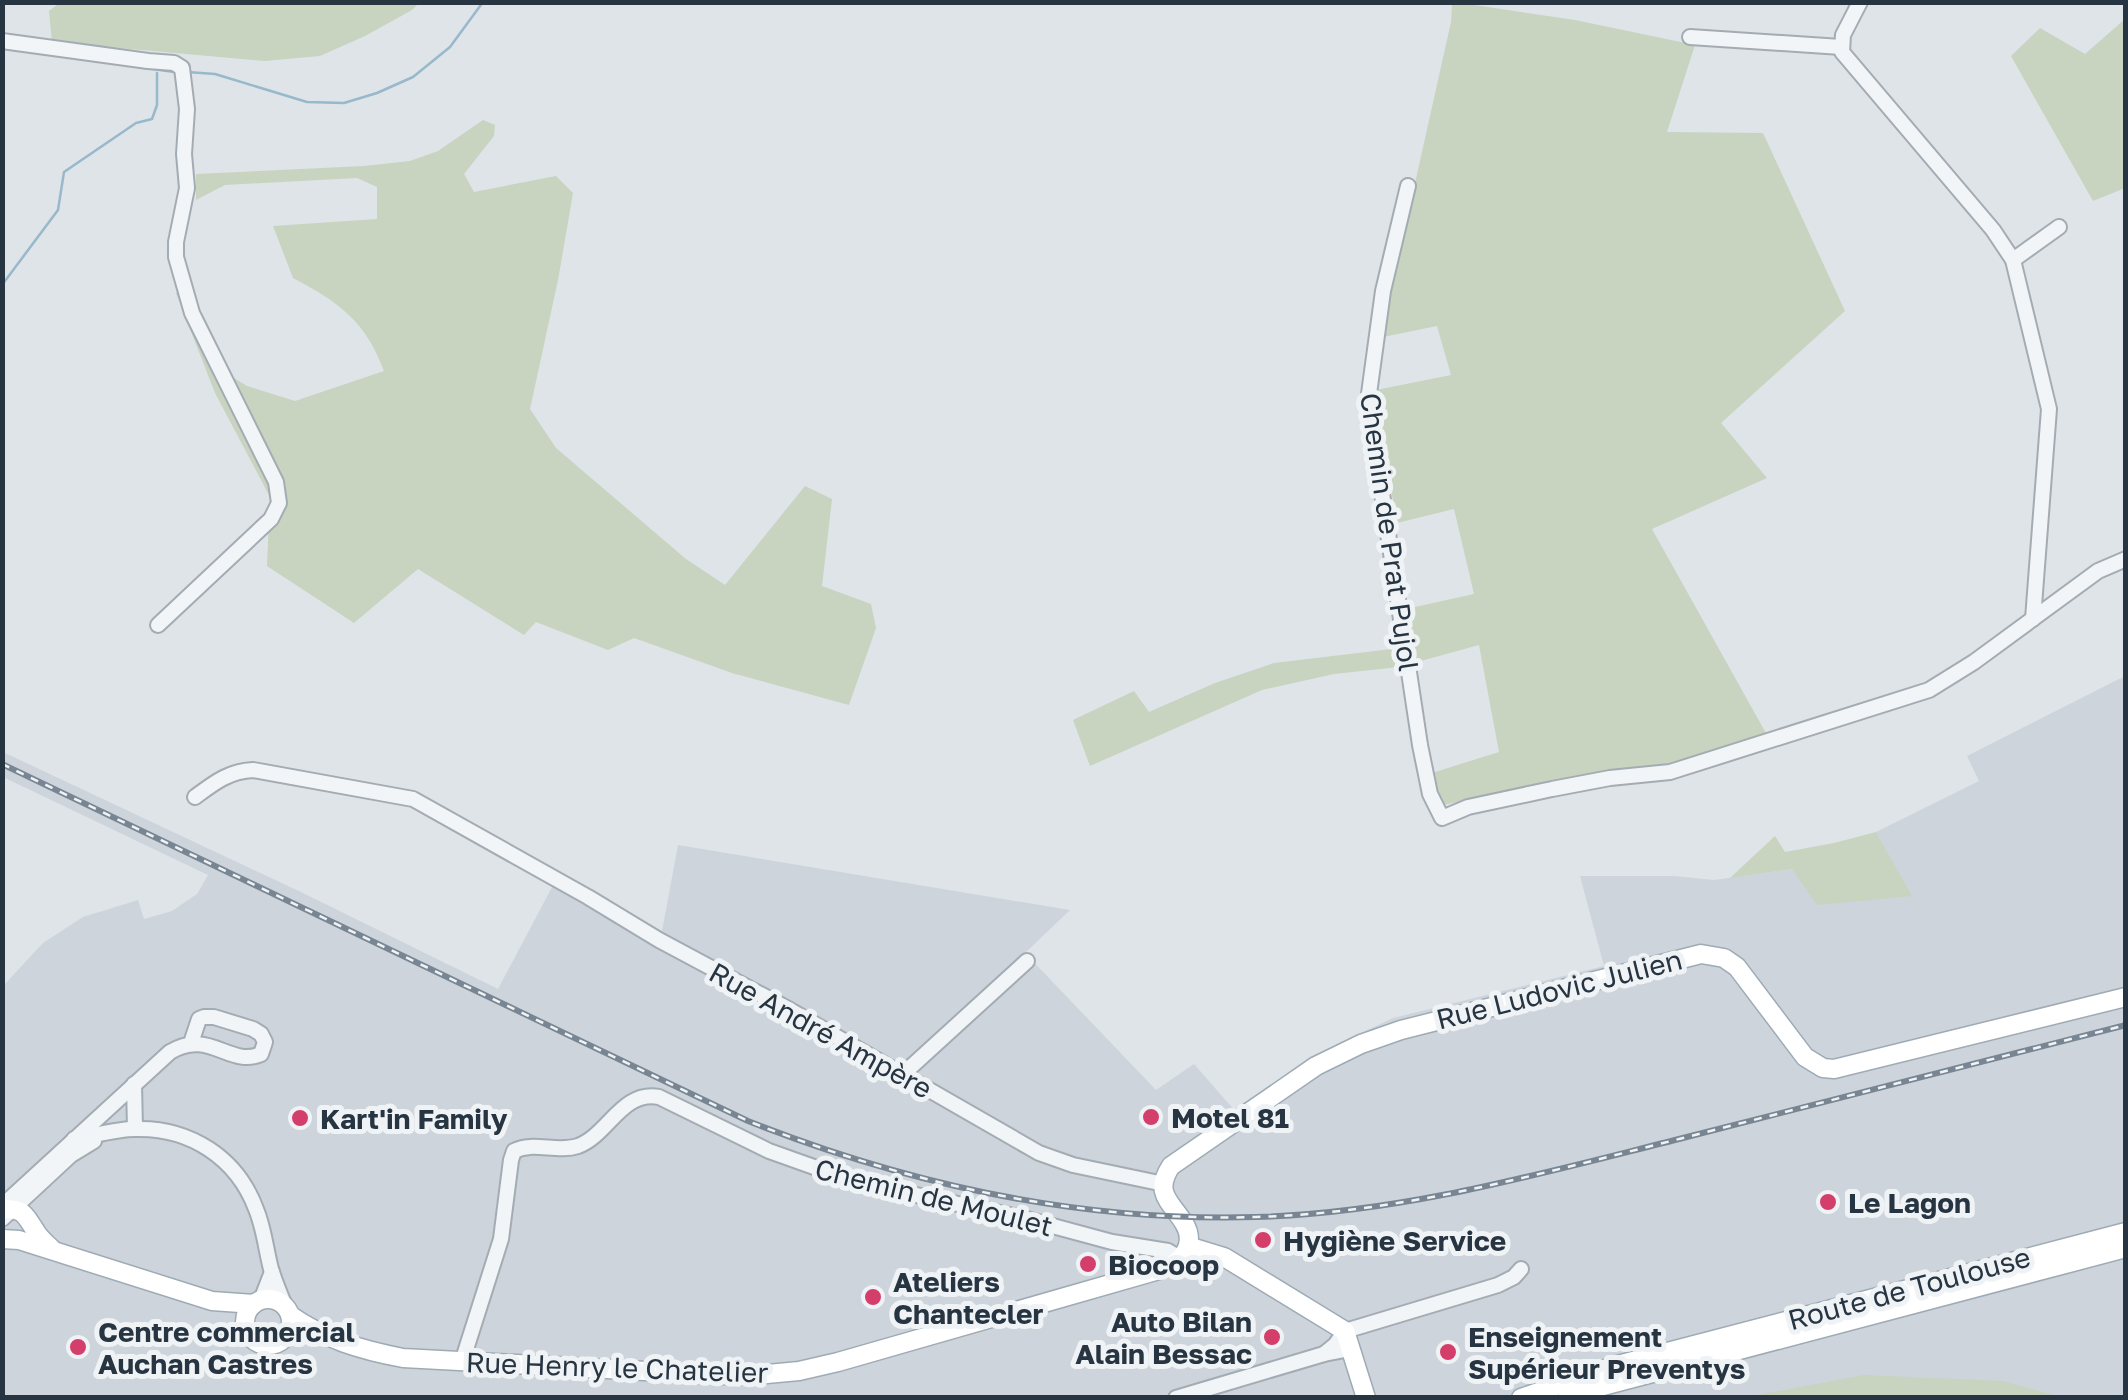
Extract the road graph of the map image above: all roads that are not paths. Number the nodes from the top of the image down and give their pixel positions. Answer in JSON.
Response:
{"nodes":[{"id":1,"x":1860,"y":2,"type":"edge"},
{"id":2,"x":1690,"y":37,"type":"dead end"},
{"id":3,"x":2,"y":41,"type":"edge"},
{"id":4,"x":1840,"y":47,"type":"junction"},
{"id":5,"x":1408,"y":186,"type":"dead end"},
{"id":6,"x":2059,"y":227,"type":"dead end"},
{"id":7,"x":2012,"y":260,"type":"junction"},
{"id":8,"x":2126,"y":559,"type":"edge"},
{"id":9,"x":2033,"y":619,"type":"junction"},
{"id":10,"x":158,"y":625,"type":"dead end"},
{"id":11,"x":195,"y":797,"type":"dead end"},
{"id":12,"x":1028,"y":961,"type":"dead end"},
{"id":13,"x":2126,"y":997,"type":"edge"},
{"id":14,"x":191,"y":1043,"type":"junction"},
{"id":15,"x":902,"y":1075,"type":"junction"},
{"id":16,"x":134,"y":1084,"type":"junction"},
{"id":17,"x":106,"y":1110,"type":"junction"},
{"id":18,"x":135,"y":1128,"type":"junction"},
{"id":19,"x":108,"y":1134,"type":"junction"},
{"id":20,"x":74,"y":1140,"type":"junction"},
{"id":21,"x":1164,"y":1184,"type":"junction"},
{"id":22,"x":12,"y":1208,"type":"edge"},
{"id":23,"x":2126,"y":1232,"type":"edge"},
{"id":24,"x":11,"y":1239,"type":"edge"},
{"id":25,"x":2126,"y":1248,"type":"edge"},
{"id":26,"x":52,"y":1250,"type":"junction"},
{"id":27,"x":1185,"y":1252,"type":"junction"},
{"id":28,"x":1522,"y":1269,"type":"dead end"},
{"id":29,"x":272,"y":1272,"type":"junction"},
{"id":30,"x":212,"y":1301,"type":"junction"},
{"id":31,"x":257,"y":1302,"type":"junction"},
{"id":32,"x":287,"y":1310,"type":"junction"},
{"id":33,"x":246,"y":1328,"type":"junction"},
{"id":34,"x":324,"y":1336,"type":"junction"},
{"id":35,"x":282,"y":1339,"type":"junction"},
{"id":36,"x":1347,"y":1340,"type":"junction"},
{"id":37,"x":462,"y":1362,"type":"junction"},
{"id":38,"x":1176,"y":1398,"type":"edge"},
{"id":39,"x":1366,"y":1398,"type":"edge"},
{"id":40,"x":1521,"y":1398,"type":"edge"},
{"id":41,"x":1567,"y":1398,"type":"edge"}],
"edges":[{"from":1,"to":4,"type":"street"},
{"from":2,"to":4,"type":"street"},
{"from":3,"to":10,"type":"street"},
{"from":4,"to":7,"type":"street"},
{"from":5,"to":9,"type":"street","name":"Chemin de Prat Pujol"},
{"from":6,"to":7,"type":"street"},
{"from":7,"to":9,"type":"street"},
{"from":8,"to":9,"type":"street"},
{"from":11,"to":15,"type":"street","name":"Rue André Ampère"},
{"from":12,"to":15,"type":"street"},
{"from":13,"to":21,"type":"main road","name":"Rue Ludovic Julien"},
{"from":14,"to":14,"type":"street"},
{"from":14,"to":16,"type":"street"},
{"from":15,"to":21,"type":"street","name":"Rue André Ampère"},
{"from":16,"to":17,"type":"street"},
{"from":16,"to":18,"type":"street"},
{"from":17,"to":19,"type":"street"},
{"from":17,"to":20,"type":"street"},
{"from":18,"to":19,"type":"street"},
{"from":18,"to":29,"type":"street"},
{"from":19,"to":20,"type":"street"},
{"from":19,"to":22,"type":"street"},
{"from":20,"to":22,"type":"street"},
{"from":21,"to":27,"type":"main road"},
{"from":22,"to":24,"type":"street"},
{"from":22,"to":26,"type":"main road"},
{"from":23,"to":40,"type":"main road","name":"Route de Toulouse"},
{"from":24,"to":26,"type":"main road"},
{"from":25,"to":41,"type":"main road","name":"Route de Toulouse"},
{"from":26,"to":30,"type":"main road"},
{"from":27,"to":36,"type":"main road"},
{"from":27,"to":37,"type":"main road","name":"Rue Henry le Chatelier"},
{"from":27,"to":37,"type":"street","name":"Chemin de Moulet"},
{"from":28,"to":36,"type":"street"},
{"from":29,"to":31,"type":"street"},
{"from":29,"to":32,"type":"street"},
{"from":30,"to":31,"type":"main road"},
{"from":30,"to":33,"type":"main road"},
{"from":31,"to":32,"type":"main road"},
{"from":31,"to":33,"type":"main road"},
{"from":32,"to":34,"type":"main road","name":"Rue Henry le Chatelier"},
{"from":32,"to":35,"type":"main road"},
{"from":33,"to":35,"type":"main road"},
{"from":34,"to":35,"type":"main road","name":"Rue Henry le Chatelier"},
{"from":34,"to":37,"type":"main road","name":"Rue Henry le Chatelier"},
{"from":36,"to":38,"type":"street"},
{"from":36,"to":39,"type":"main road"}]}
